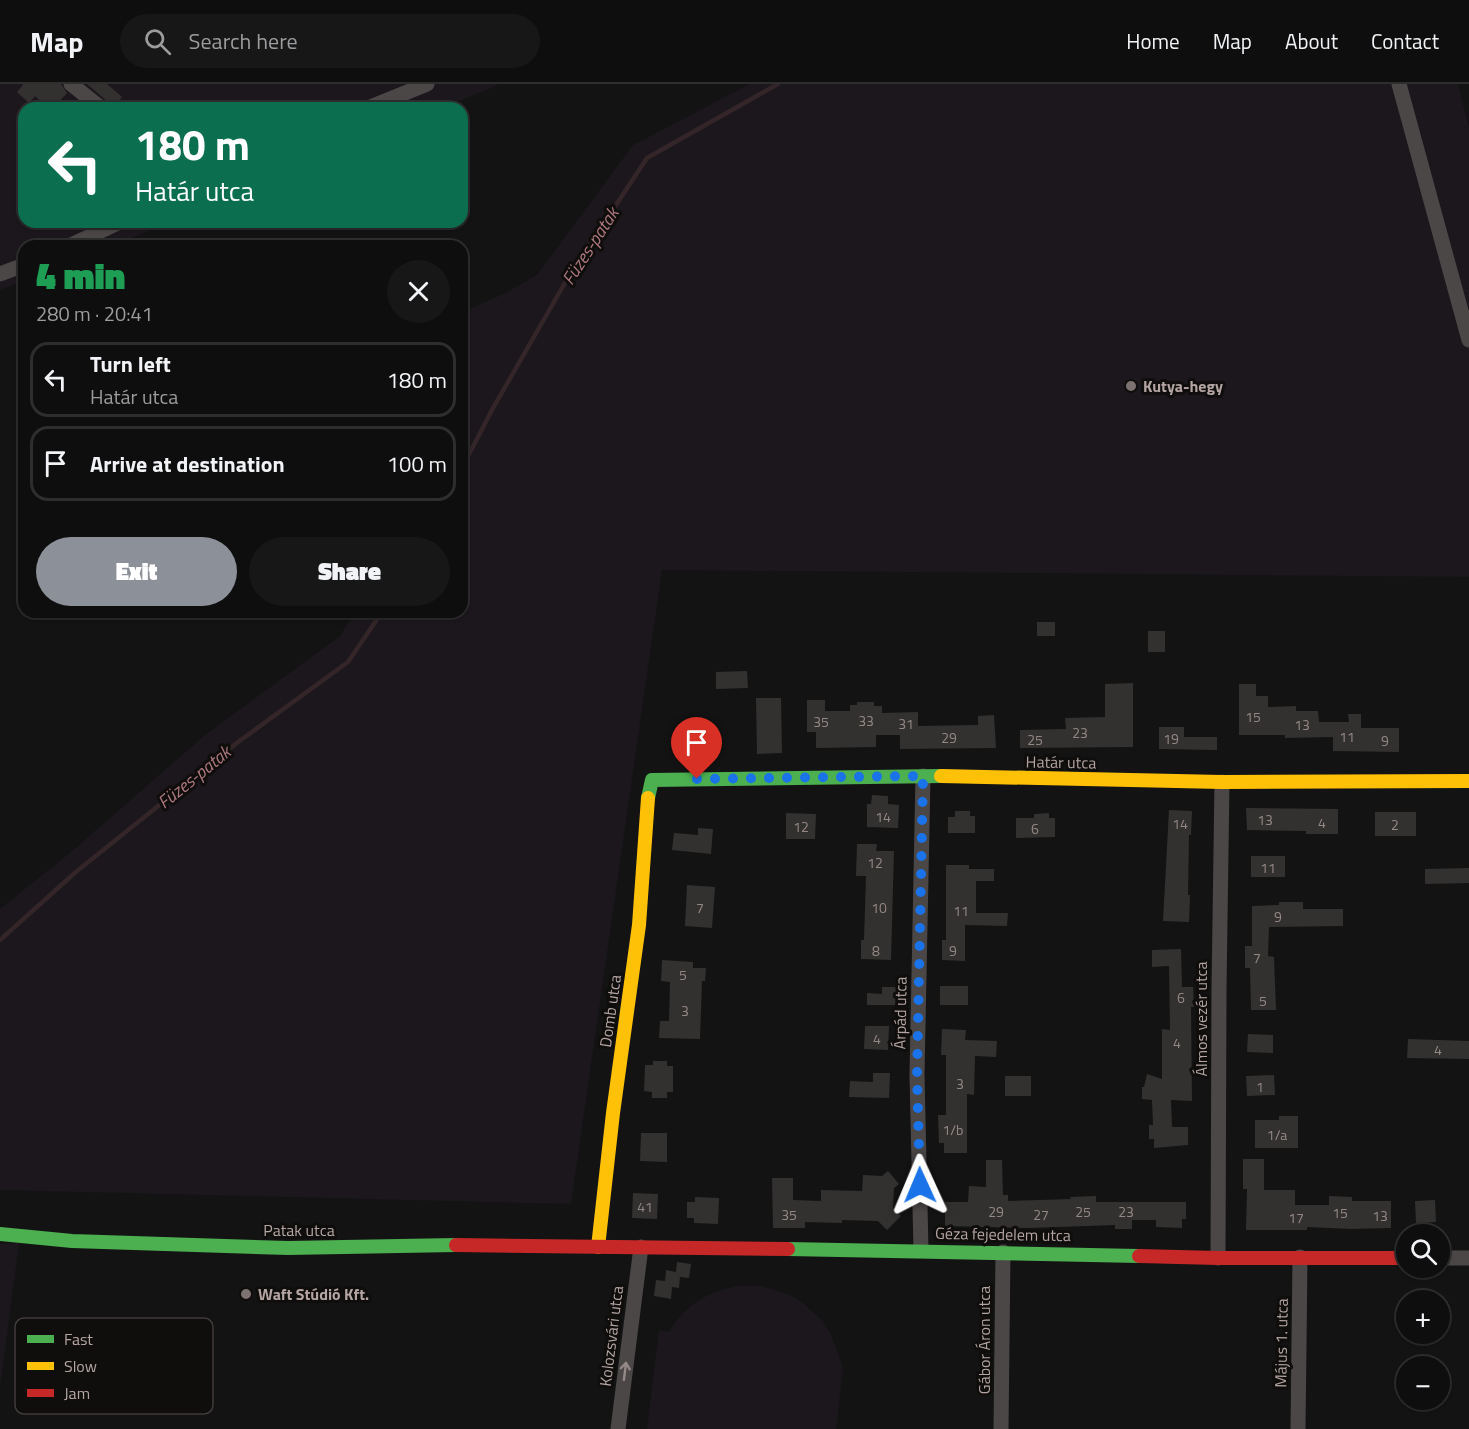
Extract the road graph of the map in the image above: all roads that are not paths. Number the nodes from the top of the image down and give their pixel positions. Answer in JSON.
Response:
{"nodes":[{"id":1,"x":71,"y":84,"type":"edge"},
{"id":2,"x":428,"y":84,"type":"edge"},
{"id":3,"x":1400,"y":84,"type":"edge"},
{"id":4,"x":94,"y":102,"type":"edge"},
{"id":5,"x":383,"y":102,"type":"edge"},
{"id":6,"x":107,"y":228,"type":"edge"},
{"id":7,"x":82,"y":240,"type":"edge"},
{"id":8,"x":18,"y":267,"type":"edge"},
{"id":9,"x":0,"y":274,"type":"edge"},
{"id":10,"x":1469,"y":340,"type":"edge"},
{"id":11,"x":923,"y":776,"type":"junction"},
{"id":12,"x":652,"y":780,"type":"joint"},
{"id":13,"x":1469,"y":781,"type":"edge"},
{"id":14,"x":1222,"y":782,"type":"junction"},
{"id":15,"x":0,"y":1234,"type":"edge"},
{"id":16,"x":598,"y":1247,"type":"junction"},
{"id":17,"x":641,"y":1247,"type":"junction"},
{"id":18,"x":921,"y":1250,"type":"junction"},
{"id":19,"x":1003,"y":1251,"type":"junction"},
{"id":20,"x":1300,"y":1257,"type":"junction"},
{"id":21,"x":1218,"y":1258,"type":"junction"},
{"id":22,"x":1396,"y":1258,"type":"edge"},
{"id":23,"x":1450,"y":1258,"type":"edge"},
{"id":24,"x":1469,"y":1258,"type":"edge"},
{"id":25,"x":618,"y":1429,"type":"edge"},
{"id":26,"x":1001,"y":1429,"type":"edge"},
{"id":27,"x":1298,"y":1429,"type":"edge"}],
"edges":[{"from":1,"to":4,"type":"street"},
{"from":2,"to":5,"type":"street"},
{"from":3,"to":10,"type":"street"},
{"from":6,"to":7,"type":"street"},
{"from":8,"to":9,"type":"street"},
{"from":11,"to":12,"type":"street","name":"Határ utca"},
{"from":11,"to":14,"type":"street","name":"Határ utca"},
{"from":11,"to":18,"type":"street","name":"Árpád utca"},
{"from":12,"to":16,"type":"street","name":"Domb utca"},
{"from":13,"to":14,"type":"street","name":"Határ utca"},
{"from":14,"to":21,"type":"street","name":"Álmos vezér utca"},
{"from":15,"to":16,"type":"street","name":"Patak utca"},
{"from":16,"to":17,"type":"street","name":"Géza fejedelem utca"},
{"from":17,"to":18,"type":"street","name":"Géza fejedelem utca"},
{"from":25,"to":17,"type":"street","name":"Kolozsvári utca","one_way":true},
{"from":18,"to":19,"type":"street","name":"Géza fejedelem utca"},
{"from":19,"to":21,"type":"street","name":"Géza fejedelem utca"},
{"from":19,"to":26,"type":"street","name":"Gábor Áron utca"},
{"from":20,"to":21,"type":"street","name":"Géza fejedelem utca"},
{"from":20,"to":22,"type":"street","name":"Géza fejedelem utca"},
{"from":20,"to":27,"type":"street","name":"Május 1. utca"},
{"from":23,"to":24,"type":"street"}]}
